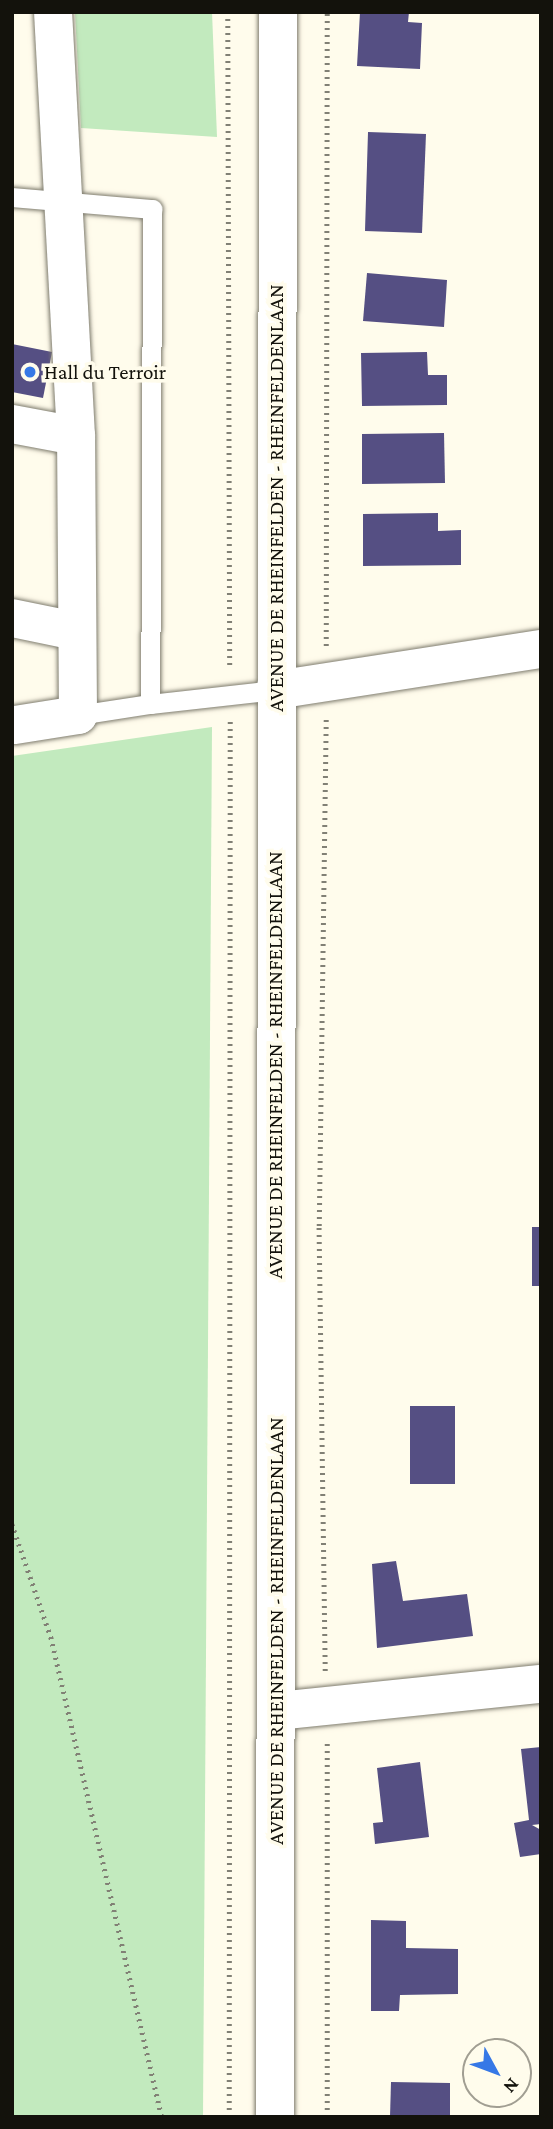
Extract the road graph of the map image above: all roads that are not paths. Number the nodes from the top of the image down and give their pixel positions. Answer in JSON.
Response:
{"nodes":[{"id":1,"x":53,"y":12,"type":"edge"},
{"id":2,"x":278,"y":12,"type":"edge"},
{"id":3,"x":12,"y":197,"type":"edge"},
{"id":4,"x":66,"y":202,"type":"junction"},
{"id":5,"x":12,"y":424,"type":"edge"},
{"id":6,"x":76,"y":436,"type":"junction"},
{"id":7,"x":12,"y":618,"type":"edge"},
{"id":8,"x":75,"y":631,"type":"junction"},
{"id":9,"x":541,"y":649,"type":"edge"},
{"id":10,"x":275,"y":690,"type":"junction"},
{"id":11,"x":150,"y":704,"type":"junction"},
{"id":12,"x":78,"y":715,"type":"junction"},
{"id":13,"x":15,"y":725,"type":"dead end"},
{"id":14,"x":541,"y":1684,"type":"edge"},
{"id":15,"x":278,"y":1711,"type":"junction"},
{"id":16,"x":275,"y":2117,"type":"edge"}],
"edges":[{"from":1,"to":4,"type":"main road"},
{"from":2,"to":10,"type":"main road","name":"AVENUE DE RHEINFELDEN - RHEINFELDENLAAN"},
{"from":3,"to":4,"type":"lane"},
{"from":4,"to":6,"type":"main road"},
{"from":4,"to":11,"type":"lane"},
{"from":5,"to":6,"type":"main road"},
{"from":6,"to":8,"type":"main road"},
{"from":7,"to":8,"type":"main road"},
{"from":8,"to":12,"type":"main road"},
{"from":9,"to":10,"type":"main road"},
{"from":10,"to":11,"type":"lane"},
{"from":10,"to":15,"type":"main road","name":"AVENUE DE RHEINFELDEN - RHEINFELDENLAAN"},
{"from":11,"to":12,"type":"lane"},
{"from":12,"to":13,"type":"main road"},
{"from":14,"to":15,"type":"main road"},
{"from":15,"to":16,"type":"main road","name":"AVENUE DE RHEINFELDEN - RHEINFELDENLAAN"}]}
